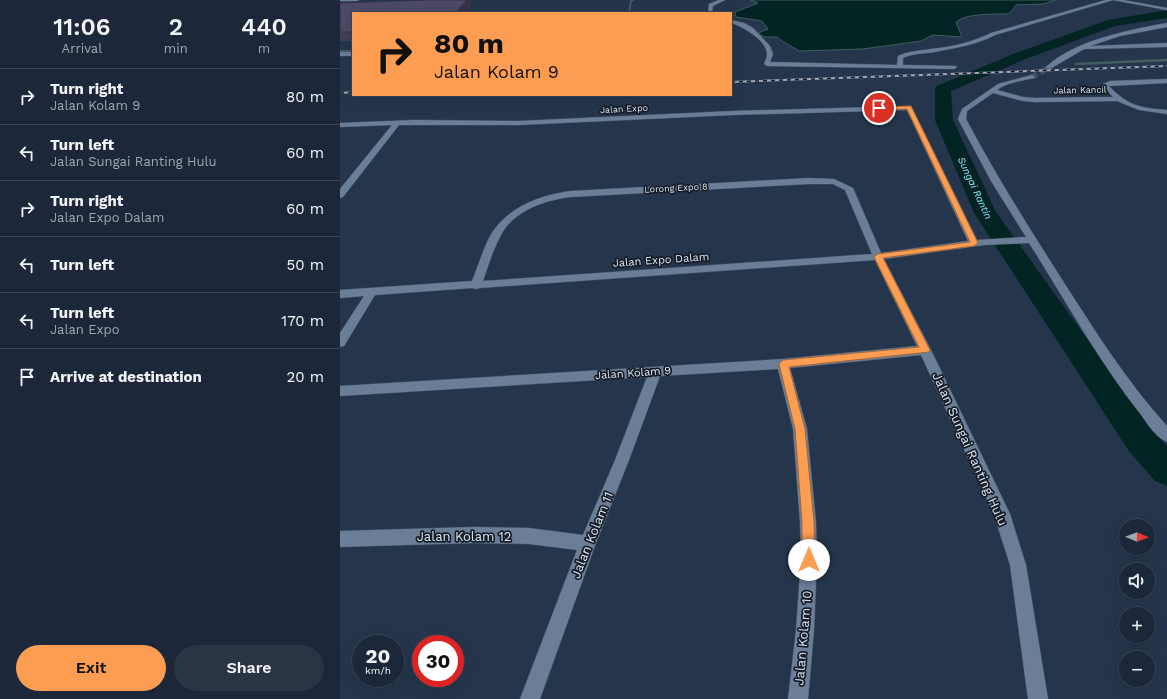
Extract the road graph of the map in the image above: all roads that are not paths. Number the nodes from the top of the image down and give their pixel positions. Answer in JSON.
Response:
{"nodes":[{"id":1,"x":340,"y":0,"type":"edge"},
{"id":2,"x":357,"y":0,"type":"edge"},
{"id":3,"x":723,"y":0,"type":"edge"},
{"id":4,"x":1111,"y":0,"type":"edge"},
{"id":5,"x":1115,"y":0,"type":"edge"},
{"id":6,"x":1167,"y":4,"type":"edge"},
{"id":7,"x":1150,"y":6,"type":"junction"},
{"id":8,"x":1167,"y":9,"type":"edge"},
{"id":9,"x":710,"y":12,"type":"edge"},
{"id":10,"x":732,"y":21,"type":"edge"},
{"id":11,"x":1167,"y":25,"type":"edge"},
{"id":12,"x":1167,"y":46,"type":"edge"},
{"id":13,"x":1078,"y":48,"type":"junction"},
{"id":14,"x":340,"y":54,"type":"edge"},
{"id":15,"x":352,"y":54,"type":"edge"},
{"id":16,"x":900,"y":67,"type":"junction"},
{"id":17,"x":954,"y":67,"type":"dead end"},
{"id":18,"x":1048,"y":68,"type":"tunnel mouth"},
{"id":19,"x":1032,"y":78,"type":"tunnel mouth"},
{"id":20,"x":1167,"y":81,"type":"edge"},
{"id":21,"x":992,"y":91,"type":"junction"},
{"id":22,"x":1118,"y":99,"type":"junction"},
{"id":23,"x":1167,"y":112,"type":"edge"},
{"id":24,"x":398,"y":123,"type":"junction"},
{"id":25,"x":340,"y":126,"type":"edge"},
{"id":26,"x":340,"y":195,"type":"edge"},
{"id":27,"x":1032,"y":240,"type":"junction"},
{"id":28,"x":979,"y":243,"type":"junction"},
{"id":29,"x":878,"y":257,"type":"junction"},
{"id":30,"x":476,"y":286,"type":"junction"},
{"id":31,"x":372,"y":292,"type":"junction"},
{"id":32,"x":340,"y":294,"type":"edge"},
{"id":33,"x":340,"y":343,"type":"edge"},
{"id":34,"x":925,"y":350,"type":"junction"},
{"id":35,"x":783,"y":364,"type":"junction"},
{"id":36,"x":655,"y":372,"type":"junction"},
{"id":37,"x":340,"y":391,"type":"edge"},
{"id":38,"x":1167,"y":436,"type":"edge"},
{"id":39,"x":340,"y":539,"type":"edge"},
{"id":40,"x":588,"y":543,"type":"junction"},
{"id":41,"x":530,"y":699,"type":"edge"},
{"id":42,"x":798,"y":699,"type":"edge"},
{"id":43,"x":1038,"y":699,"type":"edge"}],
"edges":[{"from":1,"to":2,"type":"street"},
{"from":3,"to":9,"type":"street"},
{"from":4,"to":16,"type":"street"},
{"from":5,"to":7,"type":"street"},
{"from":6,"to":7,"type":"street"},
{"from":7,"to":8,"type":"street"},
{"from":10,"to":16,"type":"street"},
{"from":11,"to":13,"type":"street"},
{"from":12,"to":13,"type":"street"},
{"from":13,"to":18,"type":"street"},
{"from":14,"to":15,"type":"street"},
{"from":16,"to":17,"type":"street"},
{"from":19,"to":21,"type":"street"},
{"from":20,"to":22,"type":"street"},
{"from":21,"to":22,"type":"street","name":"Jalan Kancil"},
{"from":21,"to":27,"type":"street"},
{"from":22,"to":23,"type":"street","name":"Jalan Kancil"},
{"from":24,"to":25,"type":"street","name":"Jalan Expo"},
{"from":24,"to":26,"type":"street"},
{"from":24,"to":28,"type":"street","name":"Jalan Expo"},
{"from":27,"to":28,"type":"street","name":"Jalan Expo Dalam"},
{"from":27,"to":38,"type":"street"},
{"from":28,"to":29,"type":"street","name":"Jalan Expo Dalam"},
{"from":29,"to":30,"type":"street","name":"Jalan Expo Dalam"},
{"from":29,"to":30,"type":"street","name":"Lorong Expo 8"},
{"from":29,"to":34,"type":"street","name":"Jalan Sungai Ranting Hulu"},
{"from":30,"to":31,"type":"street","name":"Jalan Expo Dalam"},
{"from":31,"to":32,"type":"street","name":"Jalan Expo Dalam"},
{"from":31,"to":33,"type":"street"},
{"from":34,"to":35,"type":"street","name":"Jalan Kolam 9"},
{"from":34,"to":43,"type":"street","name":"Jalan Sungai Ranting Hulu"},
{"from":35,"to":36,"type":"street","name":"Jalan Kolam 9"},
{"from":35,"to":42,"type":"street","name":"Jalan Kolam 10"},
{"from":36,"to":37,"type":"street","name":"Jalan Kolam 9"},
{"from":36,"to":40,"type":"street","name":"Jalan Kolam 11"},
{"from":39,"to":40,"type":"street","name":"Jalan Kolam 12"},
{"from":40,"to":41,"type":"street","name":"Jalan Kolam 11"}]}
